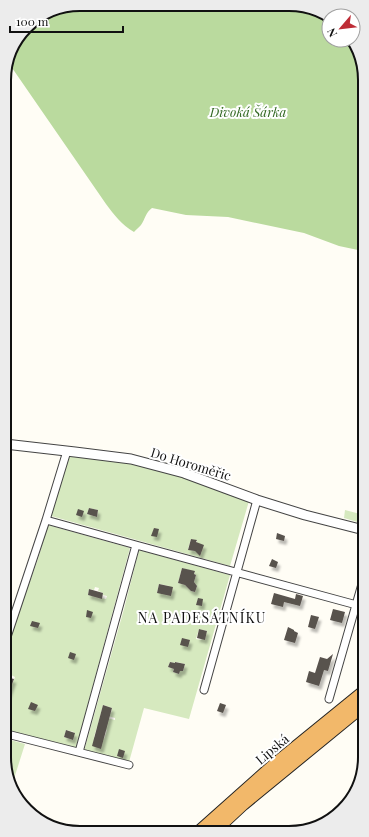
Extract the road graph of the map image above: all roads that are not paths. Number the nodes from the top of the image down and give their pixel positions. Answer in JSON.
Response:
{"nodes":[{"id":1,"x":11,"y":445,"type":"edge"},
{"id":2,"x":67,"y":451,"type":"junction"},
{"id":3,"x":257,"y":500,"type":"junction"},
{"id":4,"x":46,"y":520,"type":"junction"},
{"id":5,"x":358,"y":528,"type":"edge"},
{"id":6,"x":136,"y":545,"type":"junction"},
{"id":7,"x":237,"y":572,"type":"junction"},
{"id":8,"x":358,"y":605,"type":"edge"},
{"id":9,"x":358,"y":615,"type":"edge"},
{"id":10,"x":11,"y":625,"type":"edge"},
{"id":11,"x":204,"y":690,"type":"dead end"},
{"id":12,"x":358,"y":697,"type":"edge"},
{"id":13,"x":329,"y":699,"type":"dead end"},
{"id":14,"x":358,"y":710,"type":"edge"},
{"id":15,"x":11,"y":735,"type":"edge"},
{"id":16,"x":79,"y":752,"type":"junction"},
{"id":17,"x":129,"y":765,"type":"dead end"},
{"id":18,"x":206,"y":826,"type":"edge"},
{"id":19,"x":219,"y":826,"type":"edge"}],
"edges":[{"from":1,"to":2,"type":"street","name":"Do Horoměřic"},
{"from":2,"to":3,"type":"street","name":"Do Horoměřic"},
{"from":2,"to":4,"type":"street"},
{"from":3,"to":5,"type":"street","name":"Do Horoměřic"},
{"from":3,"to":7,"type":"street"},
{"from":4,"to":6,"type":"street"},
{"from":4,"to":10,"type":"street"},
{"from":6,"to":7,"type":"street"},
{"from":6,"to":16,"type":"street"},
{"from":7,"to":8,"type":"street"},
{"from":7,"to":11,"type":"street"},
{"from":9,"to":13,"type":"street"},
{"from":12,"to":18,"type":"highway","name":"Lipská"},
{"from":14,"to":19,"type":"highway","name":"Lipská"},
{"from":15,"to":16,"type":"street"},
{"from":16,"to":17,"type":"street"}]}
